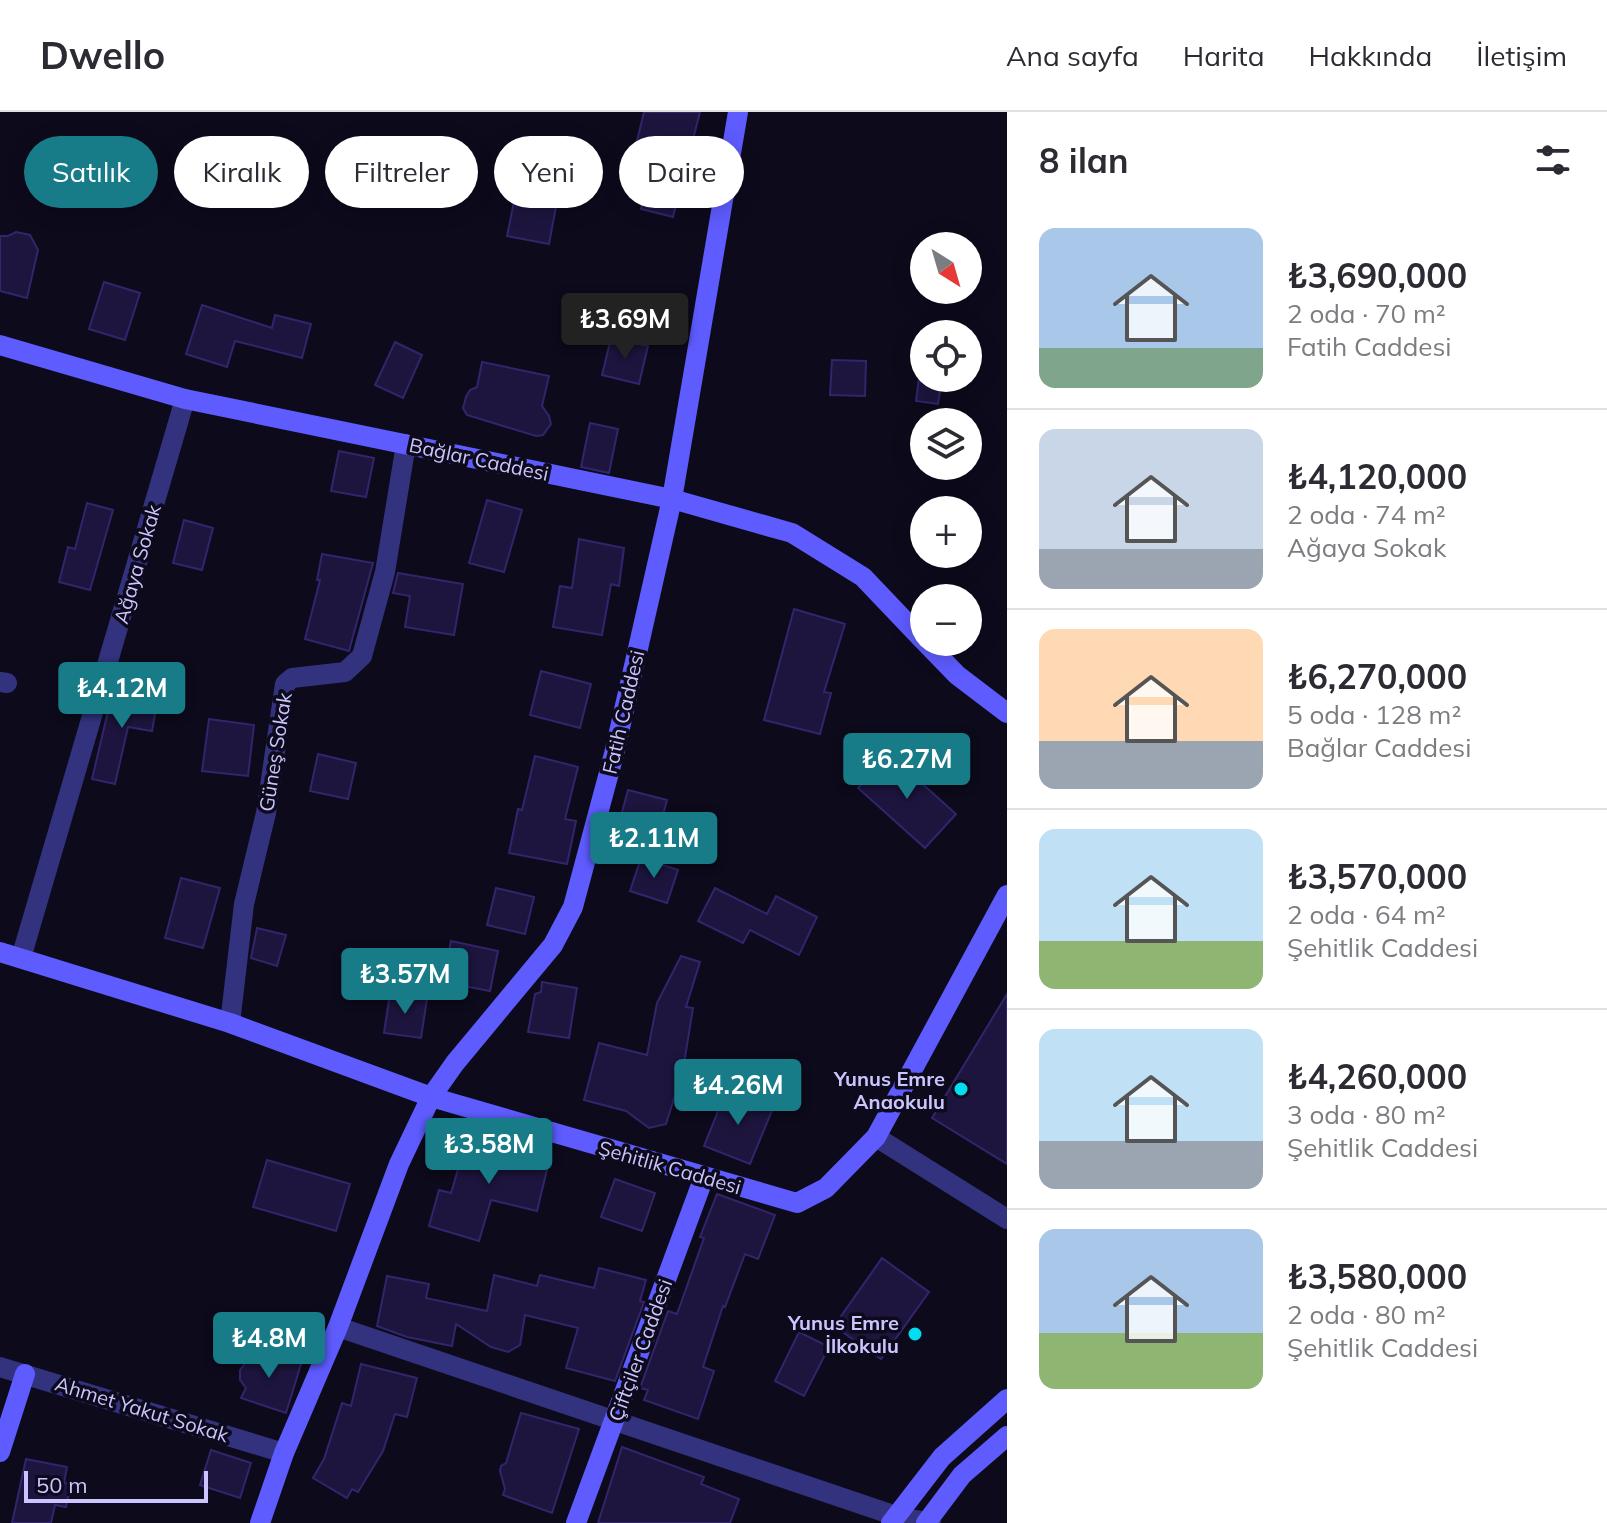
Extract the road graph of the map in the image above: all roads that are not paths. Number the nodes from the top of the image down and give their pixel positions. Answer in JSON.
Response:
{"nodes":[{"id":1,"x":738,"y":112,"type":"edge"},
{"id":2,"x":0,"y":345,"type":"edge"},
{"id":3,"x":185,"y":399,"type":"junction"},
{"id":4,"x":406,"y":444,"type":"junction"},
{"id":5,"x":672,"y":499,"type":"junction"},
{"id":6,"x":910,"y":626,"type":"edge"},
{"id":7,"x":939,"y":656,"type":"edge"},
{"id":8,"x":1007,"y":713,"type":"edge"},
{"id":9,"x":1007,"y":895,"type":"edge"},
{"id":10,"x":0,"y":952,"type":"edge"},
{"id":11,"x":21,"y":958,"type":"junction"},
{"id":12,"x":230,"y":1023,"type":"junction"},
{"id":13,"x":431,"y":1097,"type":"junction"},
{"id":14,"x":876,"y":1137,"type":"junction"},
{"id":15,"x":704,"y":1177,"type":"junction"},
{"id":16,"x":1007,"y":1219,"type":"edge"},
{"id":17,"x":338,"y":1327,"type":"junction"},
{"id":18,"x":0,"y":1367,"type":"edge"},
{"id":19,"x":25,"y":1374,"type":"junction"},
{"id":20,"x":1007,"y":1399,"type":"edge"},
{"id":21,"x":614,"y":1420,"type":"junction"},
{"id":22,"x":1007,"y":1436,"type":"edge"},
{"id":23,"x":0,"y":1452,"type":"edge"},
{"id":24,"x":284,"y":1453,"type":"junction"},
{"id":25,"x":894,"y":1520,"type":"edge"},
{"id":26,"x":928,"y":1522,"type":"edge"},
{"id":27,"x":260,"y":1523,"type":"edge"},
{"id":28,"x":576,"y":1523,"type":"edge"}],
"edges":[{"from":1,"to":5,"type":"street","name":"Fatih Caddesi"},
{"from":2,"to":3,"type":"street","name":"Bağlar Caddesi"},
{"from":3,"to":4,"type":"street","name":"Bağlar Caddesi"},
{"from":3,"to":11,"type":"street","name":"Ağaya Sokak"},
{"from":4,"to":5,"type":"street","name":"Bağlar Caddesi"},
{"from":4,"to":12,"type":"street","name":"Güneş Sokak"},
{"from":5,"to":6,"type":"street","name":"Bağlar Caddesi"},
{"from":5,"to":13,"type":"street","name":"Fatih Caddesi"},
{"from":7,"to":8,"type":"street","name":"Bağlar Caddesi"},
{"from":9,"to":14,"type":"street","name":"Şehitlik Caddesi"},
{"from":10,"to":11,"type":"street","name":"Şehitlik Caddesi"},
{"from":11,"to":12,"type":"street","name":"Şehitlik Caddesi"},
{"from":12,"to":13,"type":"street","name":"Şehitlik Caddesi"},
{"from":13,"to":15,"type":"street","name":"Şehitlik Caddesi"},
{"from":13,"to":17,"type":"street","name":"Fatih Caddesi"},
{"from":14,"to":15,"type":"street","name":"Şehitlik Caddesi"},
{"from":14,"to":16,"type":"street"},
{"from":15,"to":21,"type":"street","name":"Çiftçiler Caddesi"},
{"from":17,"to":21,"type":"street"},
{"from":17,"to":24,"type":"street","name":"Fatih Caddesi"},
{"from":18,"to":19,"type":"street","name":"Ahmet Yakut Sokak"},
{"from":19,"to":23,"type":"street"},
{"from":19,"to":24,"type":"street","name":"Ahmet Yakut Sokak"},
{"from":20,"to":25,"type":"street"},
{"from":21,"to":25,"type":"street"},
{"from":21,"to":28,"type":"street","name":"Çiftçiler Caddesi"},
{"from":22,"to":26,"type":"street"},
{"from":24,"to":27,"type":"street","name":"Fatih Caddesi"},
{"from":25,"to":26,"type":"street"}]}
